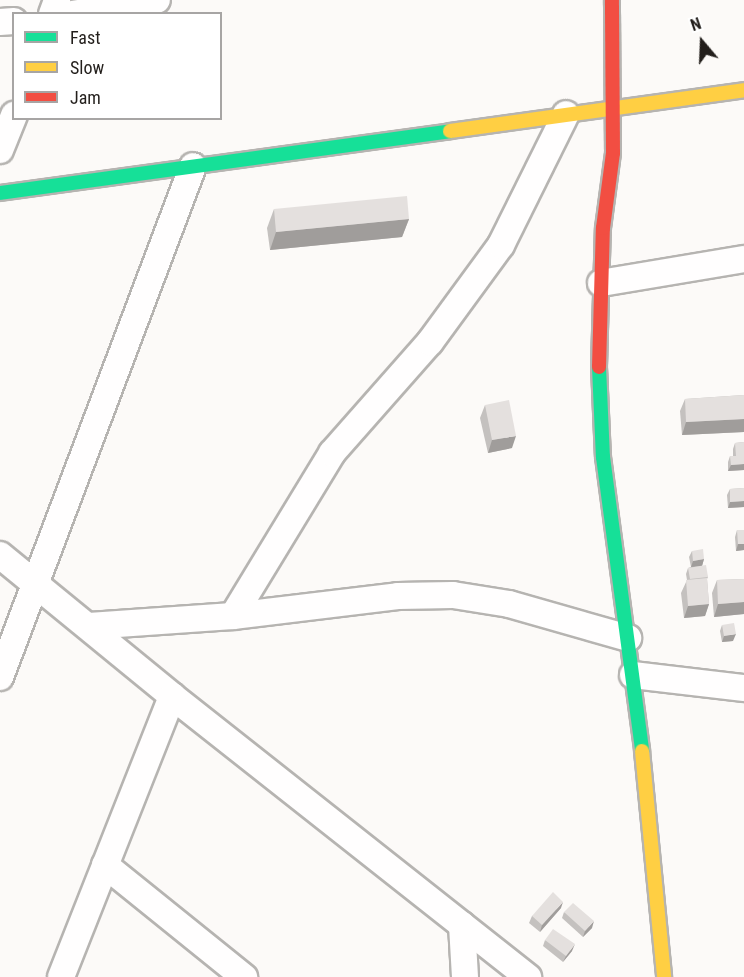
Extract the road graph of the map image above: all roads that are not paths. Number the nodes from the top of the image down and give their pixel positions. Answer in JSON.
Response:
{"nodes":[{"id":1,"x":156,"y":0,"type":"edge"},
{"id":2,"x":612,"y":0,"type":"edge"},
{"id":3,"x":84,"y":12,"type":"edge"},
{"id":4,"x":744,"y":90,"type":"edge"},
{"id":5,"x":613,"y":108,"type":"junction"},
{"id":6,"x":566,"y":114,"type":"junction"},
{"id":7,"x":12,"y":120,"type":"edge"},
{"id":8,"x":0,"y":150,"type":"edge"},
{"id":9,"x":193,"y":166,"type":"junction"},
{"id":10,"x":0,"y":193,"type":"edge"},
{"id":11,"x":744,"y":259,"type":"edge"},
{"id":12,"x":602,"y":283,"type":"junction"},
{"id":13,"x":0,"y":555,"type":"edge"},
{"id":14,"x":37,"y":583,"type":"junction"},
{"id":15,"x":233,"y":616,"type":"junction"},
{"id":16,"x":89,"y":626,"type":"junction"},
{"id":17,"x":628,"y":638,"type":"junction"},
{"id":18,"x":633,"y":675,"type":"junction"},
{"id":19,"x":0,"y":677,"type":"edge"},
{"id":20,"x":744,"y":688,"type":"edge"},
{"id":21,"x":172,"y":696,"type":"junction"},
{"id":22,"x":105,"y":865,"type":"junction"},
{"id":23,"x":462,"y":925,"type":"junction"},
{"id":24,"x":239,"y":975,"type":"edge"},
{"id":25,"x":61,"y":977,"type":"edge"},
{"id":26,"x":465,"y":977,"type":"edge"},
{"id":27,"x":528,"y":977,"type":"edge"},
{"id":28,"x":664,"y":977,"type":"edge"}],
"edges":[{"from":1,"to":3,"type":"street"},
{"from":2,"to":5,"type":"street"},
{"from":4,"to":5,"type":"street"},
{"from":5,"to":6,"type":"street"},
{"from":5,"to":12,"type":"street"},
{"from":6,"to":9,"type":"street"},
{"from":6,"to":15,"type":"street"},
{"from":7,"to":8,"type":"street"},
{"from":9,"to":10,"type":"street"},
{"from":9,"to":14,"type":"street"},
{"from":11,"to":12,"type":"street"},
{"from":12,"to":17,"type":"street"},
{"from":13,"to":14,"type":"street"},
{"from":14,"to":16,"type":"street"},
{"from":14,"to":19,"type":"street"},
{"from":15,"to":16,"type":"street"},
{"from":15,"to":17,"type":"street"},
{"from":16,"to":21,"type":"street"},
{"from":17,"to":18,"type":"street"},
{"from":18,"to":20,"type":"street"},
{"from":18,"to":28,"type":"street"},
{"from":21,"to":22,"type":"street"},
{"from":21,"to":23,"type":"street"},
{"from":22,"to":24,"type":"street"},
{"from":22,"to":25,"type":"street"},
{"from":23,"to":26,"type":"street"},
{"from":23,"to":27,"type":"street"}]}
